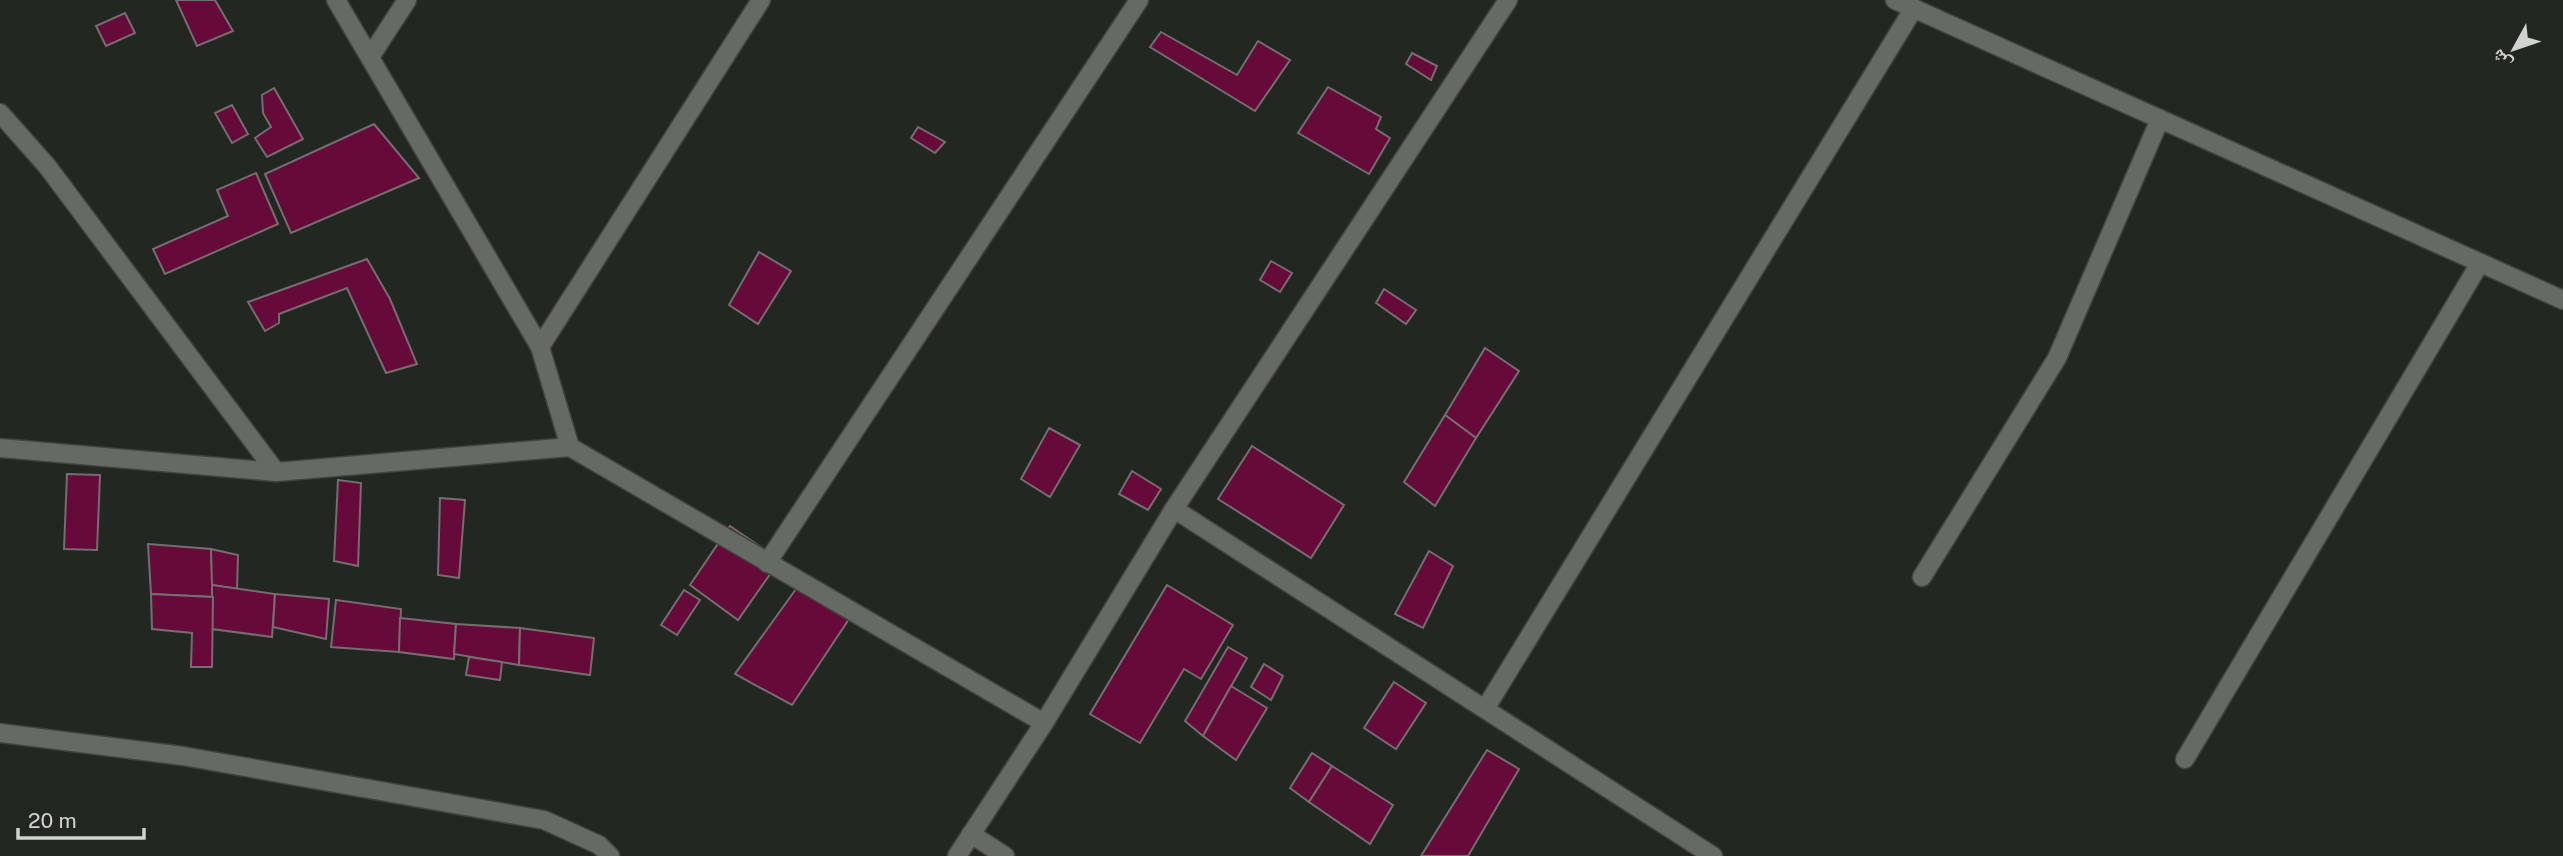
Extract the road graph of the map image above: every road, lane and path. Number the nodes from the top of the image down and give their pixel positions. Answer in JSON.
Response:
{"nodes":[{"id":1,"x":336,"y":0,"type":"edge"},
{"id":2,"x":407,"y":0,"type":"edge"},
{"id":3,"x":761,"y":0,"type":"edge"},
{"id":4,"x":1139,"y":0,"type":"edge"},
{"id":5,"x":1508,"y":0,"type":"edge"},
{"id":6,"x":1895,"y":0,"type":"edge"},
{"id":7,"x":1914,"y":8,"type":"junction"},
{"id":8,"x":370,"y":57,"type":"junction"},
{"id":9,"x":0,"y":113,"type":"edge"},
{"id":10,"x":2160,"y":119,"type":"junction"},
{"id":11,"x":2480,"y":263,"type":"junction"},
{"id":12,"x":2563,"y":300,"type":"edge"},
{"id":13,"x":540,"y":347,"type":"junction"},
{"id":14,"x":570,"y":447,"type":"junction"},
{"id":15,"x":0,"y":448,"type":"edge"},
{"id":16,"x":276,"y":472,"type":"junction"},
{"id":17,"x":1174,"y":509,"type":"junction"},
{"id":18,"x":767,"y":563,"type":"junction"},
{"id":19,"x":1922,"y":576,"type":"dead end"},
{"id":20,"x":1485,"y":709,"type":"junction"},
{"id":21,"x":1044,"y":723,"type":"junction"},
{"id":22,"x":0,"y":733,"type":"edge"},
{"id":23,"x":2185,"y":759,"type":"dead end"},
{"id":24,"x":971,"y":834,"type":"junction"},
{"id":25,"x":610,"y":856,"type":"edge"},
{"id":26,"x":957,"y":856,"type":"edge"},
{"id":27,"x":1005,"y":856,"type":"edge"},
{"id":28,"x":1713,"y":856,"type":"edge"}],
"edges":[{"from":1,"to":8,"type":"street"},
{"from":2,"to":8,"type":"street"},
{"from":3,"to":13,"type":"street"},
{"from":4,"to":18,"type":"street"},
{"from":5,"to":17,"type":"street"},
{"from":6,"to":7,"type":"street"},
{"from":7,"to":10,"type":"street"},
{"from":7,"to":20,"type":"street"},
{"from":8,"to":13,"type":"street"},
{"from":9,"to":16,"type":"street"},
{"from":10,"to":11,"type":"street"},
{"from":10,"to":19,"type":"street"},
{"from":11,"to":12,"type":"street"},
{"from":11,"to":23,"type":"street"},
{"from":13,"to":14,"type":"street"},
{"from":14,"to":16,"type":"street"},
{"from":14,"to":18,"type":"street"},
{"from":15,"to":16,"type":"street"},
{"from":17,"to":20,"type":"street"},
{"from":17,"to":21,"type":"street"},
{"from":18,"to":21,"type":"street"},
{"from":20,"to":28,"type":"street"},
{"from":21,"to":24,"type":"street"},
{"from":22,"to":25,"type":"street"},
{"from":24,"to":26,"type":"street"},
{"from":24,"to":27,"type":"street"}]}
